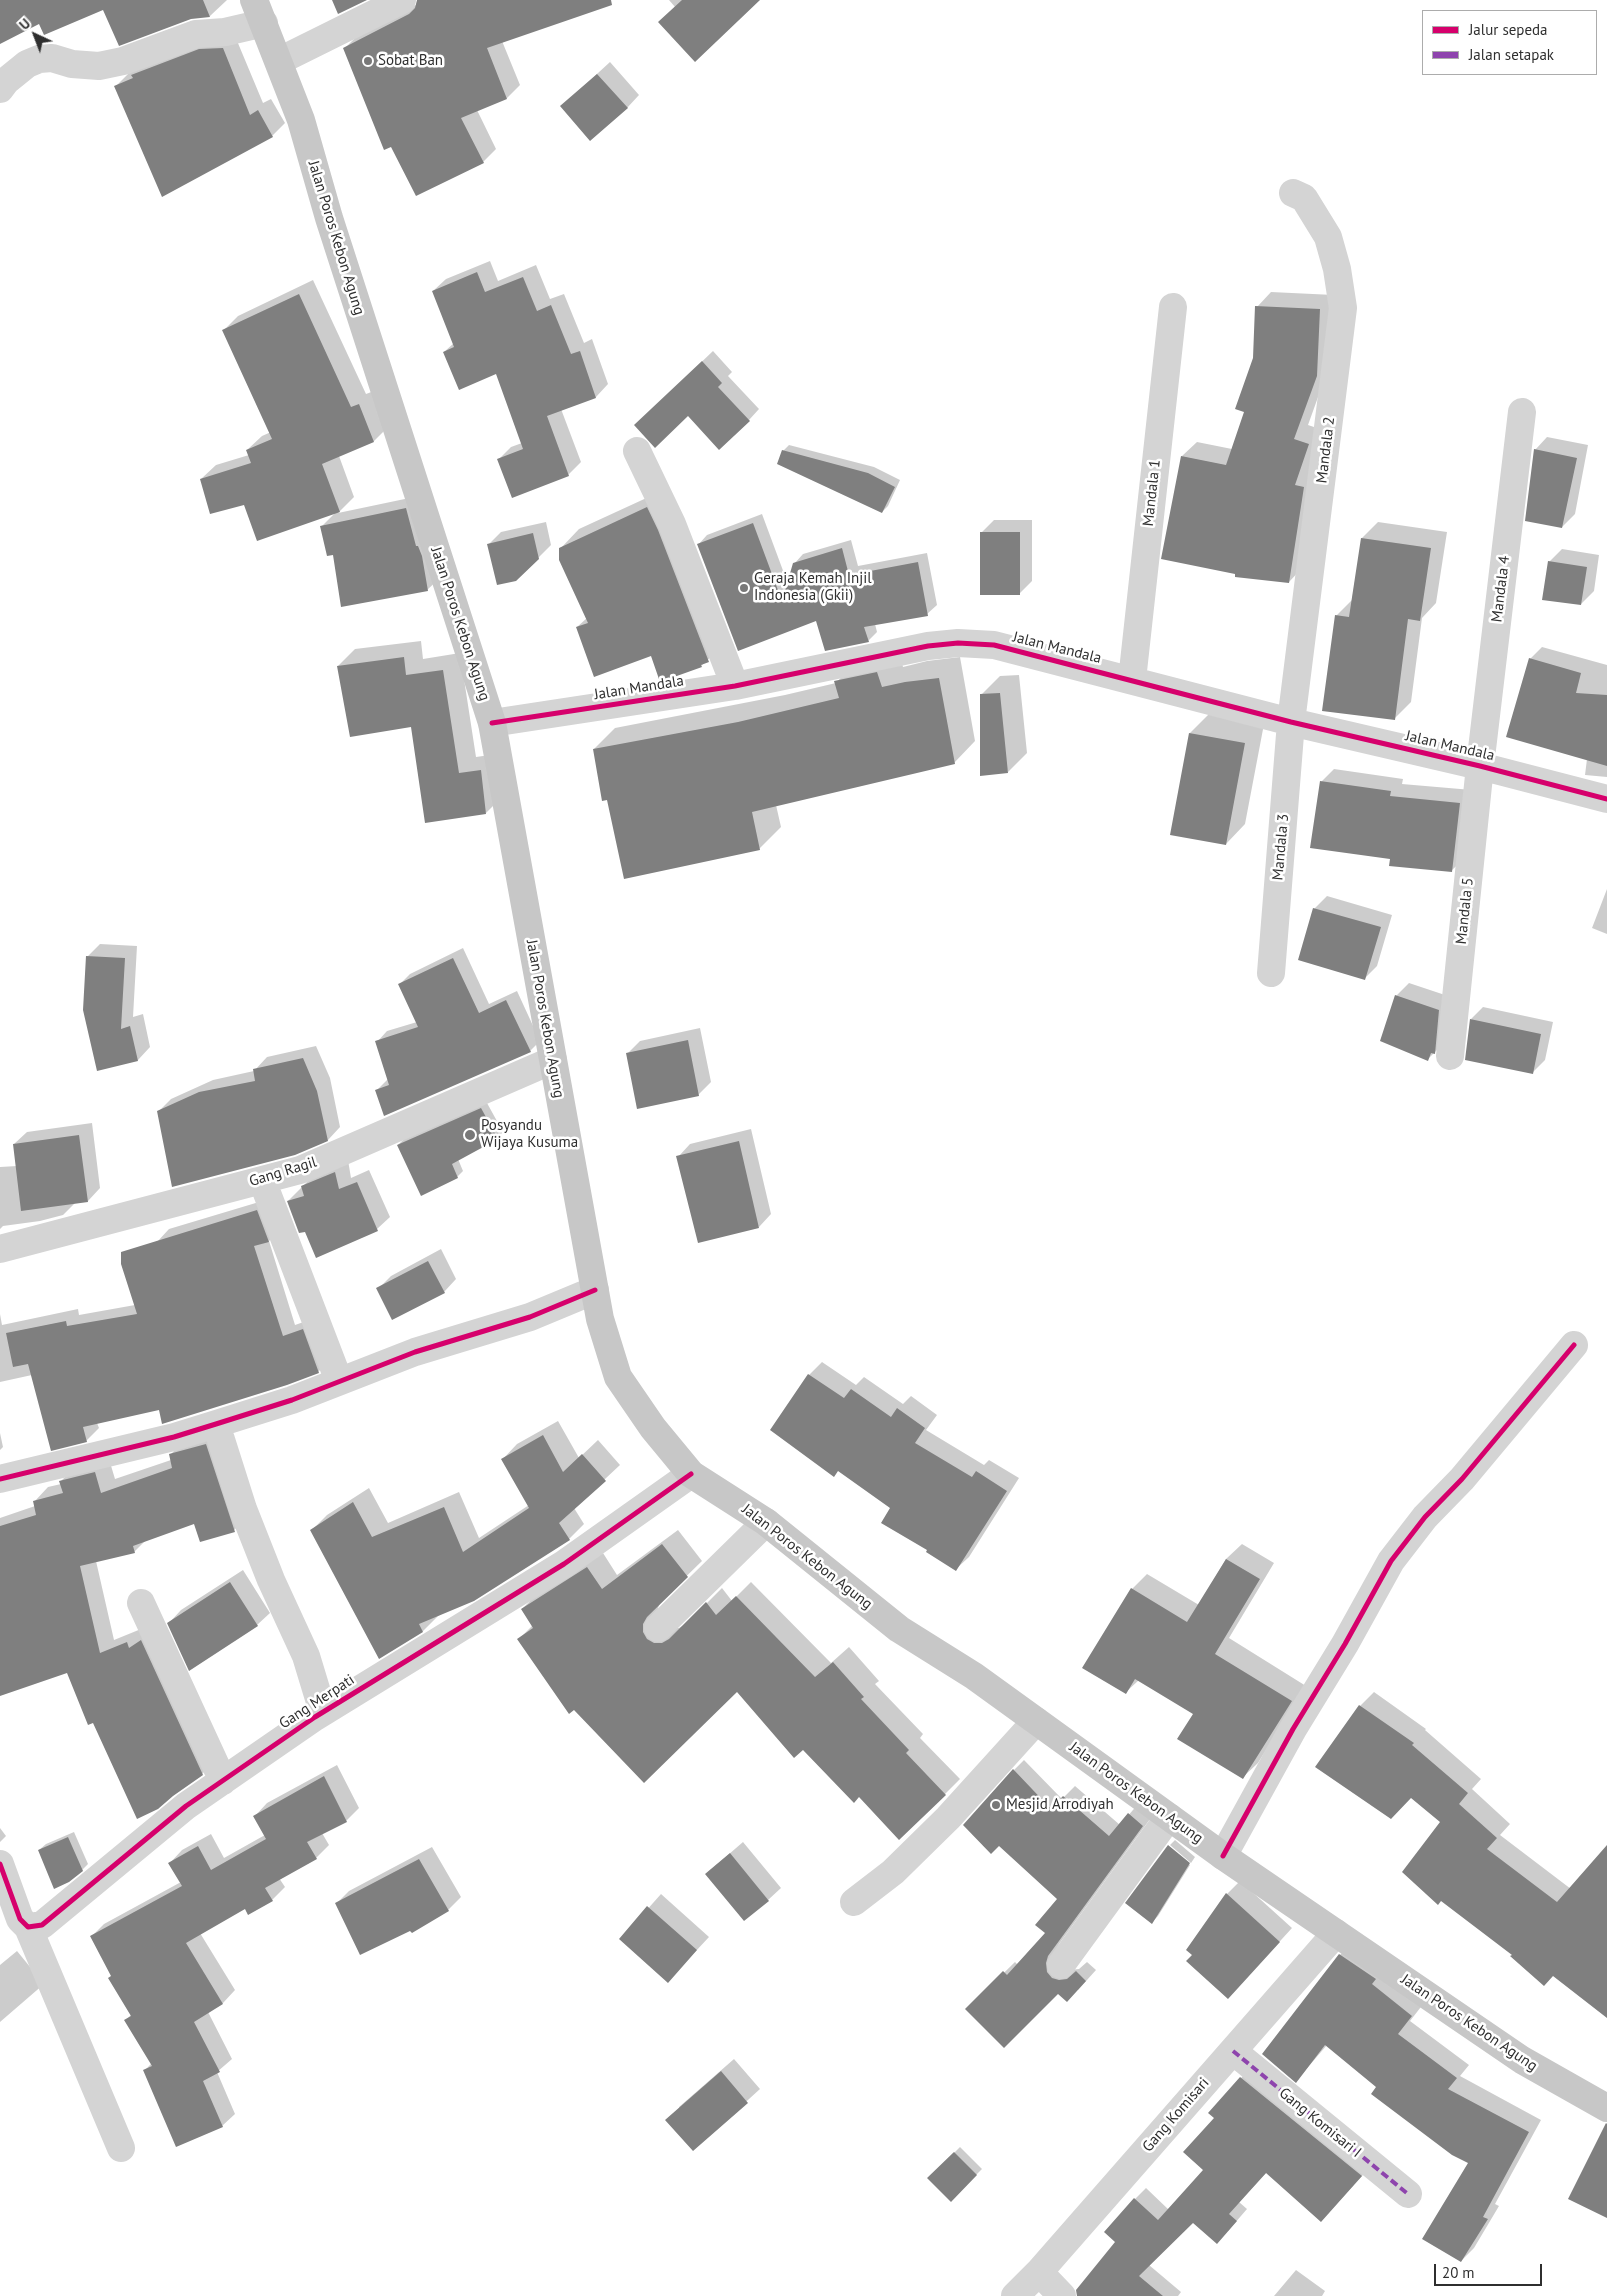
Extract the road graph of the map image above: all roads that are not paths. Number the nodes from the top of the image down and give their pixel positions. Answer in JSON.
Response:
{"nodes":[{"id":1,"x":402,"y":0,"type":"edge"},
{"id":2,"x":259,"y":12,"type":"edge"},
{"id":3,"x":278,"y":60,"type":"junction"},
{"id":4,"x":0,"y":89,"type":"edge"},
{"id":5,"x":1293,"y":193,"type":"dead end"},
{"id":6,"x":1173,"y":306,"type":"dead end"},
{"id":7,"x":1522,"y":412,"type":"dead end"},
{"id":8,"x":637,"y":451,"type":"dead end"},
{"id":9,"x":1132,"y":680,"type":"junction"},
{"id":10,"x":735,"y":686,"type":"junction"},
{"id":11,"x":1291,"y":722,"type":"junction"},
{"id":12,"x":492,"y":723,"type":"junction"},
{"id":13,"x":1480,"y":766,"type":"junction"},
{"id":14,"x":1607,"y":799,"type":"edge"},
{"id":15,"x":1271,"y":973,"type":"dead end"},
{"id":16,"x":1450,"y":1056,"type":"dead end"},
{"id":17,"x":552,"y":1060,"type":"junction"},
{"id":18,"x":262,"y":1180,"type":"junction"},
{"id":19,"x":0,"y":1248,"type":"edge"},
{"id":20,"x":594,"y":1290,"type":"junction"},
{"id":21,"x":1574,"y":1345,"type":"dead end"},
{"id":22,"x":339,"y":1381,"type":"junction"},
{"id":23,"x":216,"y":1424,"type":"junction"},
{"id":24,"x":691,"y":1474,"type":"junction"},
{"id":25,"x":0,"y":1479,"type":"edge"},
{"id":26,"x":766,"y":1522,"type":"junction"},
{"id":27,"x":141,"y":1603,"type":"dead end"},
{"id":28,"x":658,"y":1628,"type":"dead end"},
{"id":29,"x":323,"y":1712,"type":"junction"},
{"id":30,"x":1036,"y":1721,"type":"junction"},
{"id":31,"x":223,"y":1781,"type":"junction"},
{"id":32,"x":1169,"y":1817,"type":"junction"},
{"id":33,"x":1223,"y":1856,"type":"junction"},
{"id":34,"x":0,"y":1864,"type":"edge"},
{"id":35,"x":854,"y":1902,"type":"dead end"},
{"id":36,"x":28,"y":1927,"type":"junction"},
{"id":37,"x":1336,"y":1933,"type":"junction"},
{"id":38,"x":1061,"y":1965,"type":"dead end"},
{"id":39,"x":1233,"y":2051,"type":"junction"},
{"id":40,"x":1607,"y":2108,"type":"edge"},
{"id":41,"x":121,"y":2148,"type":"dead end"},
{"id":42,"x":1408,"y":2194,"type":"dead end"},
{"id":43,"x":1039,"y":2272,"type":"junction"},
{"id":44,"x":1015,"y":2296,"type":"edge"},
{"id":45,"x":1062,"y":2296,"type":"edge"}],
"edges":[{"from":1,"to":3,"type":"street"},
{"from":2,"to":3,"type":"main road","name":"Jalan Poros Kebon Agung"},
{"from":2,"to":4,"type":"street"},
{"from":3,"to":12,"type":"main road","name":"Jalan Poros Kebon Agung"},
{"from":5,"to":11,"type":"street","name":"Mandala 2"},
{"from":6,"to":9,"type":"street","name":"Mandala 1"},
{"from":7,"to":13,"type":"street","name":"Mandala 4"},
{"from":8,"to":10,"type":"street"},
{"from":9,"to":10,"type":"street","name":"Jalan Mandala"},
{"from":9,"to":11,"type":"street","name":"Jalan Mandala"},
{"from":10,"to":12,"type":"street","name":"Jalan Mandala"},
{"from":11,"to":13,"type":"street","name":"Jalan Mandala"},
{"from":11,"to":15,"type":"street","name":"Mandala 3"},
{"from":12,"to":17,"type":"main road","name":"Jalan Poros Kebon Agung"},
{"from":13,"to":14,"type":"street","name":"Jalan Mandala"},
{"from":13,"to":16,"type":"street","name":"Mandala 5"},
{"from":17,"to":18,"type":"street","name":"Gang Ragil"},
{"from":17,"to":20,"type":"main road","name":"Jalan Poros Kebon Agung"},
{"from":18,"to":19,"type":"street","name":"Gang Ragil"},
{"from":18,"to":22,"type":"street"},
{"from":20,"to":22,"type":"street"},
{"from":20,"to":24,"type":"main road","name":"Jalan Poros Kebon Agung"},
{"from":21,"to":33,"type":"street"},
{"from":22,"to":23,"type":"street"},
{"from":23,"to":25,"type":"street"},
{"from":23,"to":29,"type":"street"},
{"from":24,"to":26,"type":"main road","name":"Jalan Poros Kebon Agung"},
{"from":24,"to":29,"type":"street","name":"Gang Merpati"},
{"from":26,"to":28,"type":"street"},
{"from":26,"to":30,"type":"main road","name":"Jalan Poros Kebon Agung"},
{"from":27,"to":31,"type":"street"},
{"from":29,"to":31,"type":"street","name":"Gang Merpati"},
{"from":30,"to":32,"type":"main road","name":"Jalan Poros Kebon Agung"},
{"from":30,"to":35,"type":"street"},
{"from":31,"to":36,"type":"street","name":"Gang Merpati"},
{"from":32,"to":33,"type":"main road","name":"Jalan Poros Kebon Agung"},
{"from":32,"to":38,"type":"street"},
{"from":33,"to":37,"type":"main road","name":"Jalan Poros Kebon Agung"},
{"from":34,"to":36,"type":"street"},
{"from":36,"to":41,"type":"street"},
{"from":37,"to":39,"type":"street","name":"Gang Komisari"},
{"from":37,"to":40,"type":"main road","name":"Jalan Poros Kebon Agung"},
{"from":39,"to":42,"type":"street","name":"Gang Komisari I"},
{"from":39,"to":43,"type":"street","name":"Gang Komisari"},
{"from":43,"to":44,"type":"street","name":"Gang Komisari"},
{"from":43,"to":45,"type":"street"}]}
